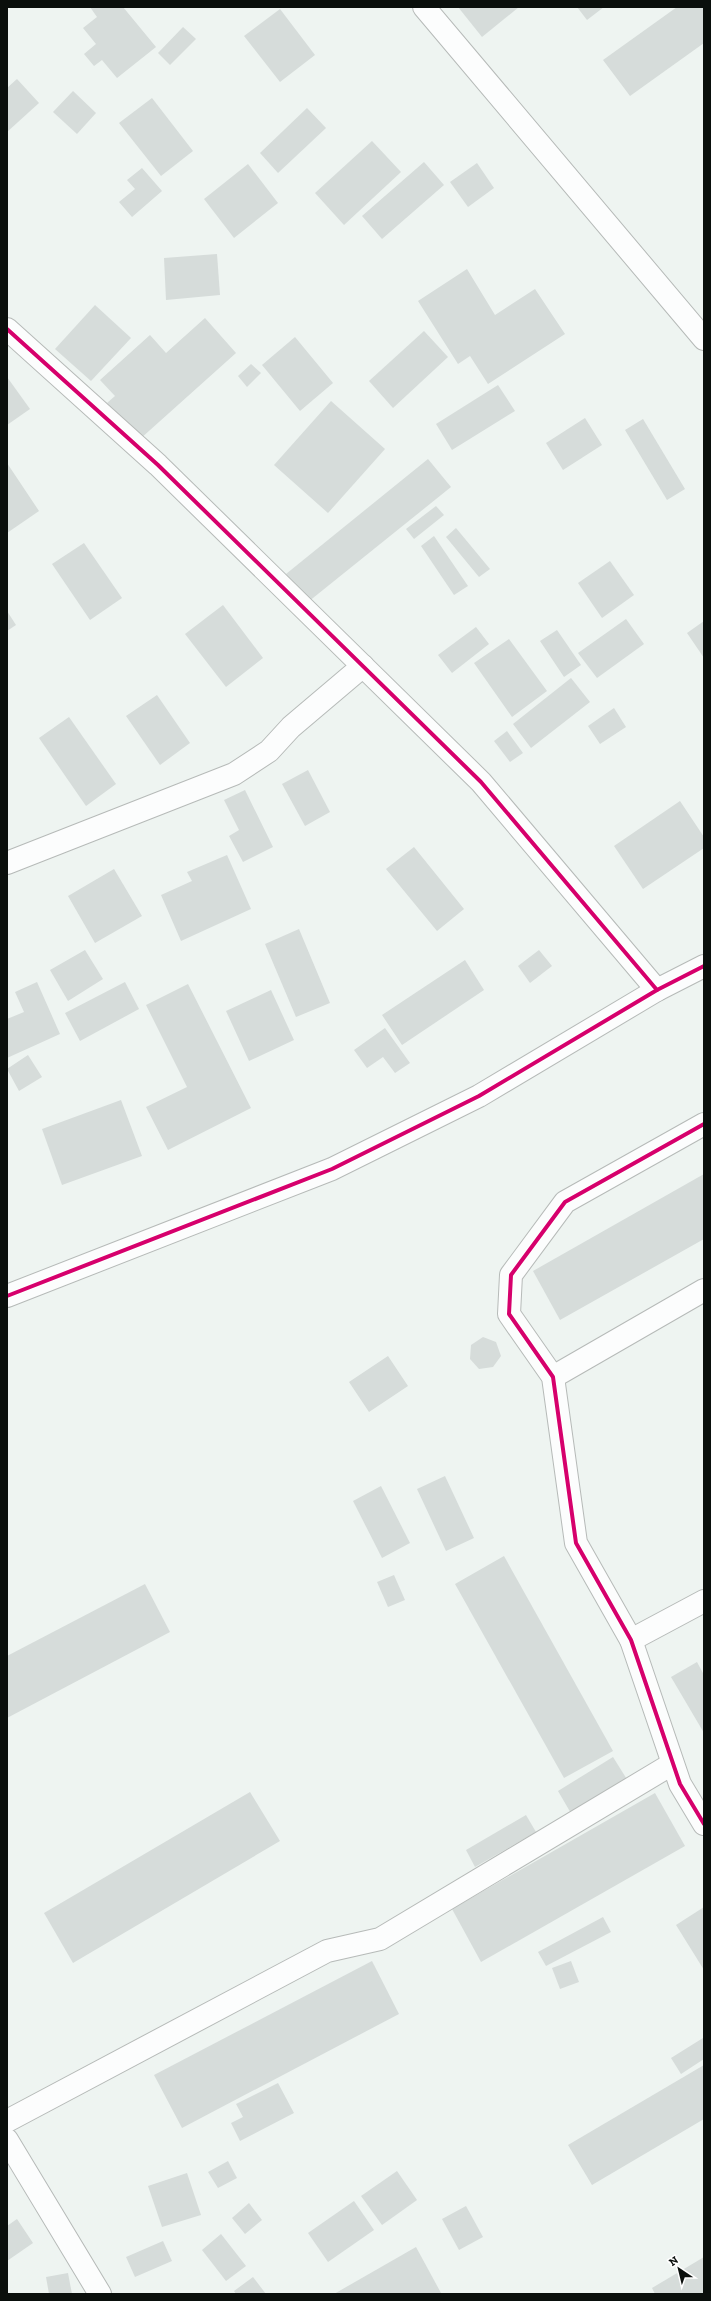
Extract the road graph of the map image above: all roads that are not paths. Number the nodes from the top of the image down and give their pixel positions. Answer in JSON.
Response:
{"nodes":[{"id":1,"x":424,"y":7,"type":"edge"},
{"id":2,"x":7,"y":329,"type":"edge"},
{"id":3,"x":704,"y":339,"type":"edge"},
{"id":4,"x":364,"y":666,"type":"junction"},
{"id":5,"x":7,"y":863,"type":"edge"},
{"id":6,"x":704,"y":966,"type":"edge"},
{"id":7,"x":657,"y":990,"type":"junction"},
{"id":8,"x":704,"y":1124,"type":"edge"},
{"id":9,"x":704,"y":1290,"type":"edge"},
{"id":10,"x":7,"y":1296,"type":"edge"},
{"id":11,"x":553,"y":1377,"type":"junction"},
{"id":12,"x":704,"y":1601,"type":"edge"},
{"id":13,"x":631,"y":1640,"type":"junction"},
{"id":14,"x":672,"y":1764,"type":"junction"},
{"id":15,"x":704,"y":1824,"type":"edge"},
{"id":16,"x":7,"y":2121,"type":"edge"},
{"id":17,"x":7,"y":2140,"type":"edge"},
{"id":18,"x":100,"y":2294,"type":"edge"}],
"edges":[{"from":1,"to":3,"type":"street"},
{"from":2,"to":4,"type":"street"},
{"from":4,"to":5,"type":"street"},
{"from":4,"to":7,"type":"street"},
{"from":6,"to":7,"type":"street"},
{"from":7,"to":10,"type":"street"},
{"from":8,"to":11,"type":"street"},
{"from":9,"to":11,"type":"street"},
{"from":11,"to":13,"type":"street"},
{"from":12,"to":13,"type":"street"},
{"from":13,"to":14,"type":"street"},
{"from":14,"to":15,"type":"street"},
{"from":14,"to":16,"type":"street"},
{"from":17,"to":18,"type":"street"}]}
